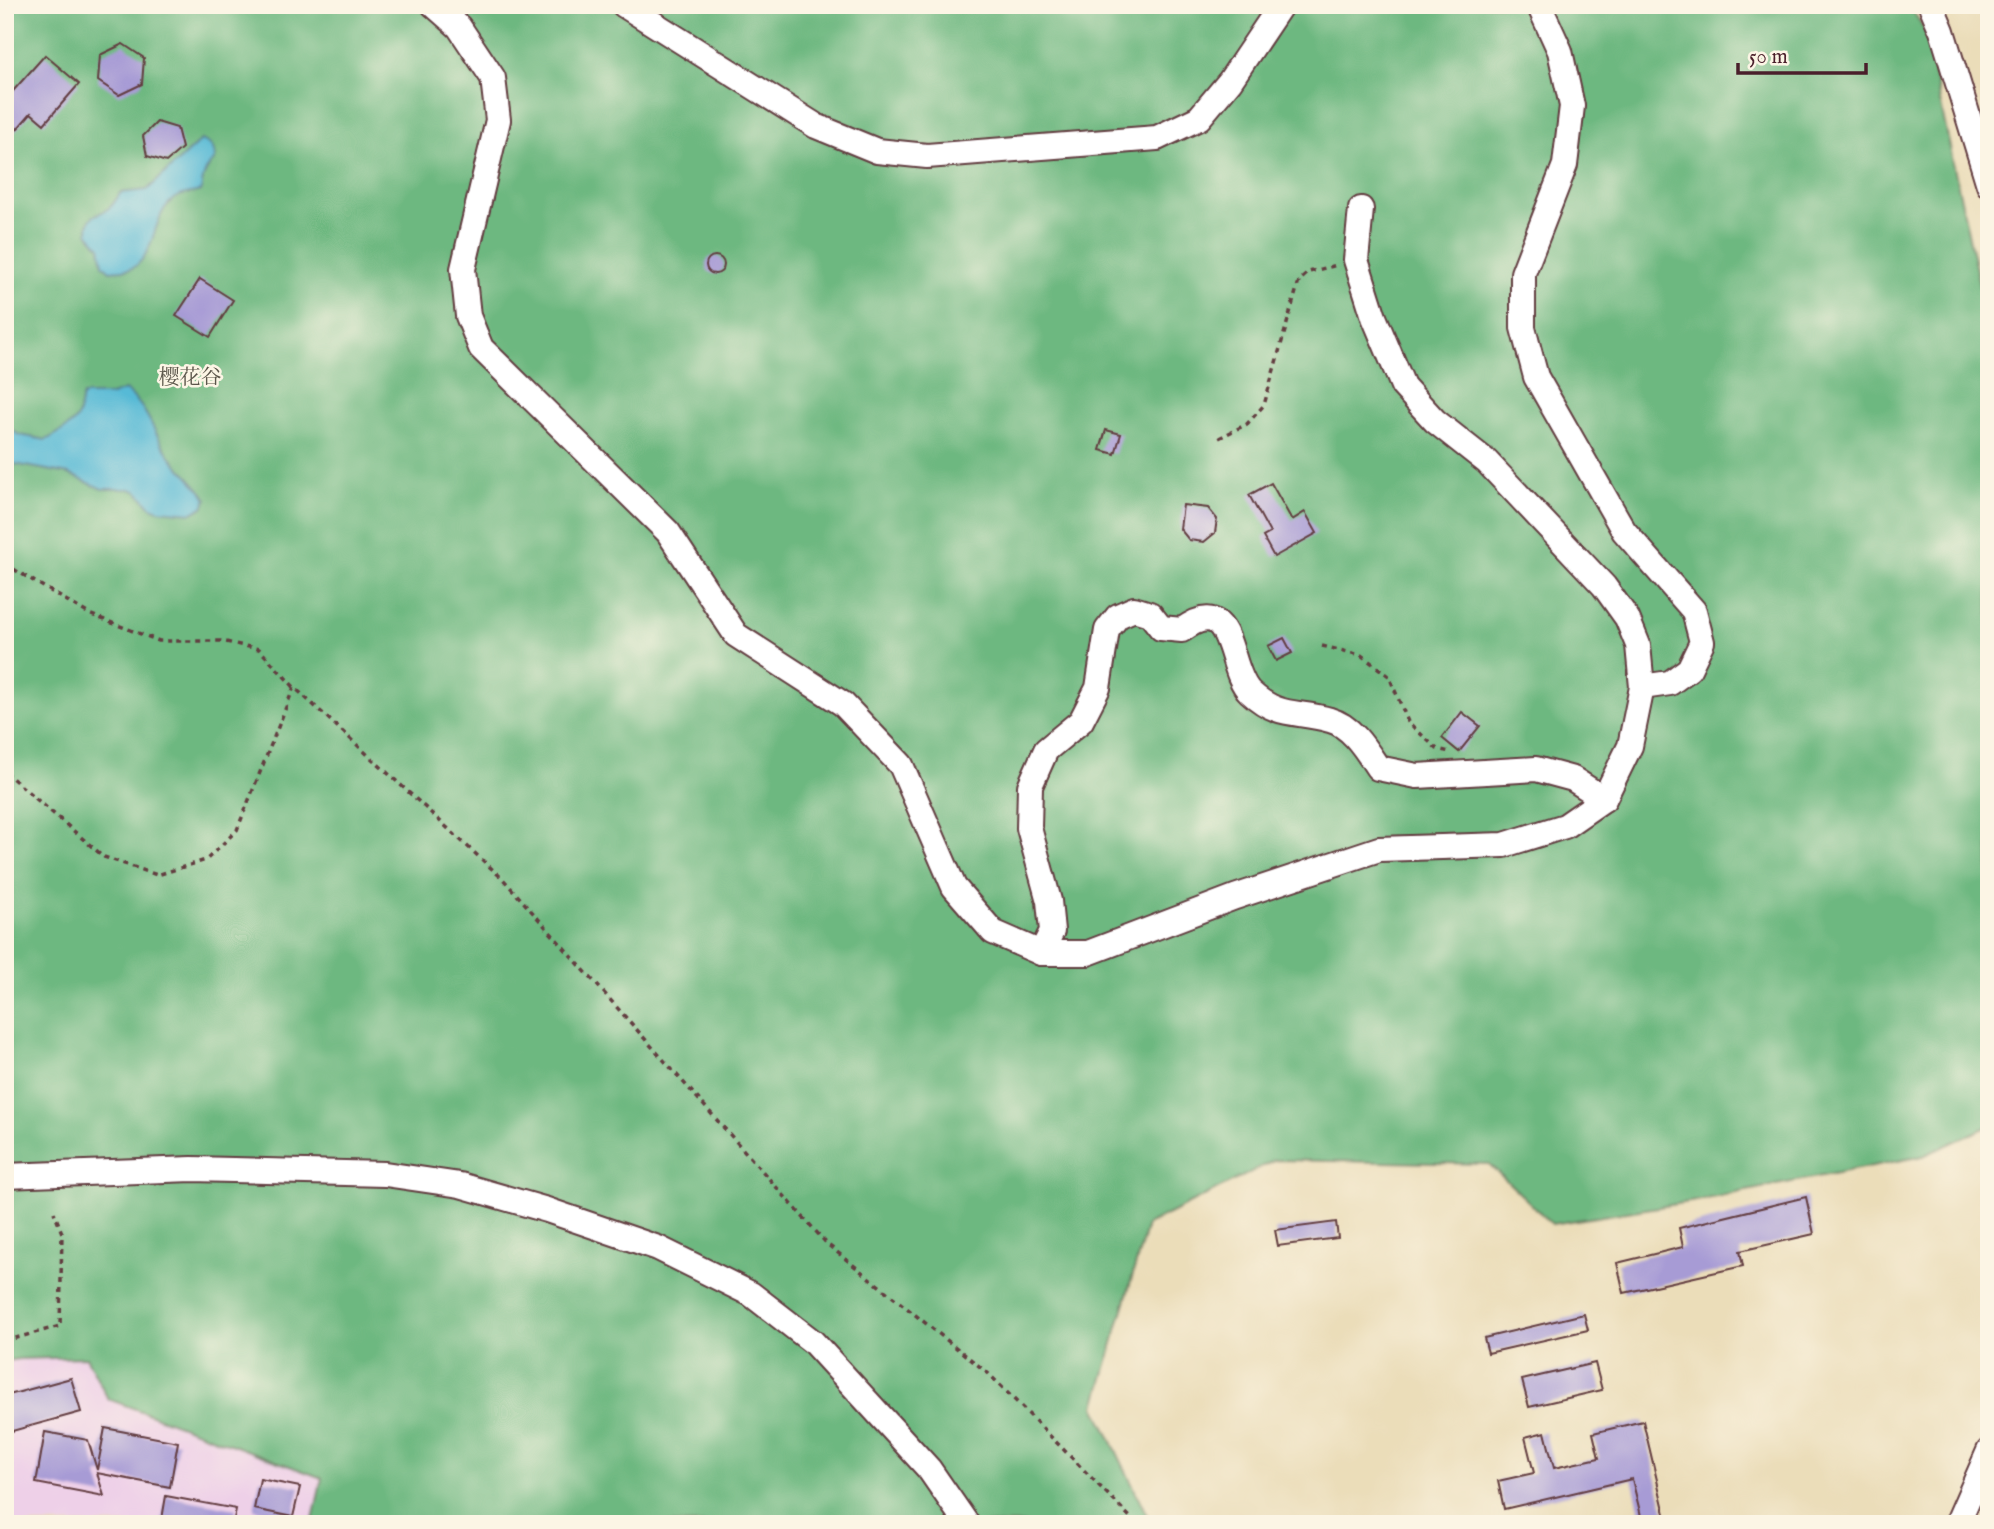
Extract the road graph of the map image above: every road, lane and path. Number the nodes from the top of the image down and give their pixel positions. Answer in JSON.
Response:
{"nodes":[{"id":1,"x":434,"y":5,"type":"edge"},
{"id":2,"x":624,"y":5,"type":"edge"},
{"id":3,"x":1281,"y":5,"type":"edge"},
{"id":4,"x":1539,"y":5,"type":"edge"},
{"id":5,"x":1931,"y":5,"type":"edge"},
{"id":6,"x":1989,"y":185,"type":"edge"},
{"id":7,"x":1362,"y":209,"type":"dead end"},
{"id":8,"x":1356,"y":260,"type":"junction"},
{"id":9,"x":1219,"y":438,"type":"dead end"},
{"id":10,"x":5,"y":564,"type":"edge"},
{"id":11,"x":1322,"y":646,"type":"dead end"},
{"id":12,"x":294,"y":687,"type":"junction"},
{"id":13,"x":1642,"y":687,"type":"junction"},
{"id":14,"x":1458,"y":754,"type":"dead end"},
{"id":15,"x":5,"y":772,"type":"edge"},
{"id":16,"x":1604,"y":799,"type":"junction"},
{"id":17,"x":1041,"y":953,"type":"junction"},
{"id":18,"x":5,"y":1176,"type":"edge"},
{"id":19,"x":54,"y":1212,"type":"dead end"},
{"id":20,"x":5,"y":1341,"type":"edge"},
{"id":21,"x":1989,"y":1451,"type":"edge"},
{"id":22,"x":967,"y":1524,"type":"edge"},
{"id":23,"x":1137,"y":1524,"type":"edge"},
{"id":24,"x":1956,"y":1524,"type":"edge"}],
"edges":[{"from":1,"to":17,"type":"lane"},
{"from":2,"to":3,"type":"lane"},
{"from":4,"to":13,"type":"lane"},
{"from":5,"to":6,"type":"lane"},
{"from":7,"to":8,"type":"lane"},
{"from":8,"to":9,"type":"path"},
{"from":8,"to":13,"type":"lane"},
{"from":10,"to":12,"type":"path"},
{"from":11,"to":14,"type":"path"},
{"from":12,"to":15,"type":"path"},
{"from":12,"to":23,"type":"path"},
{"from":13,"to":16,"type":"lane"},
{"from":16,"to":17,"type":"lane"},
{"from":16,"to":17,"type":"lane"},
{"from":18,"to":22,"type":"lane"},
{"from":19,"to":20,"type":"path"},
{"from":21,"to":24,"type":"lane"}]}
